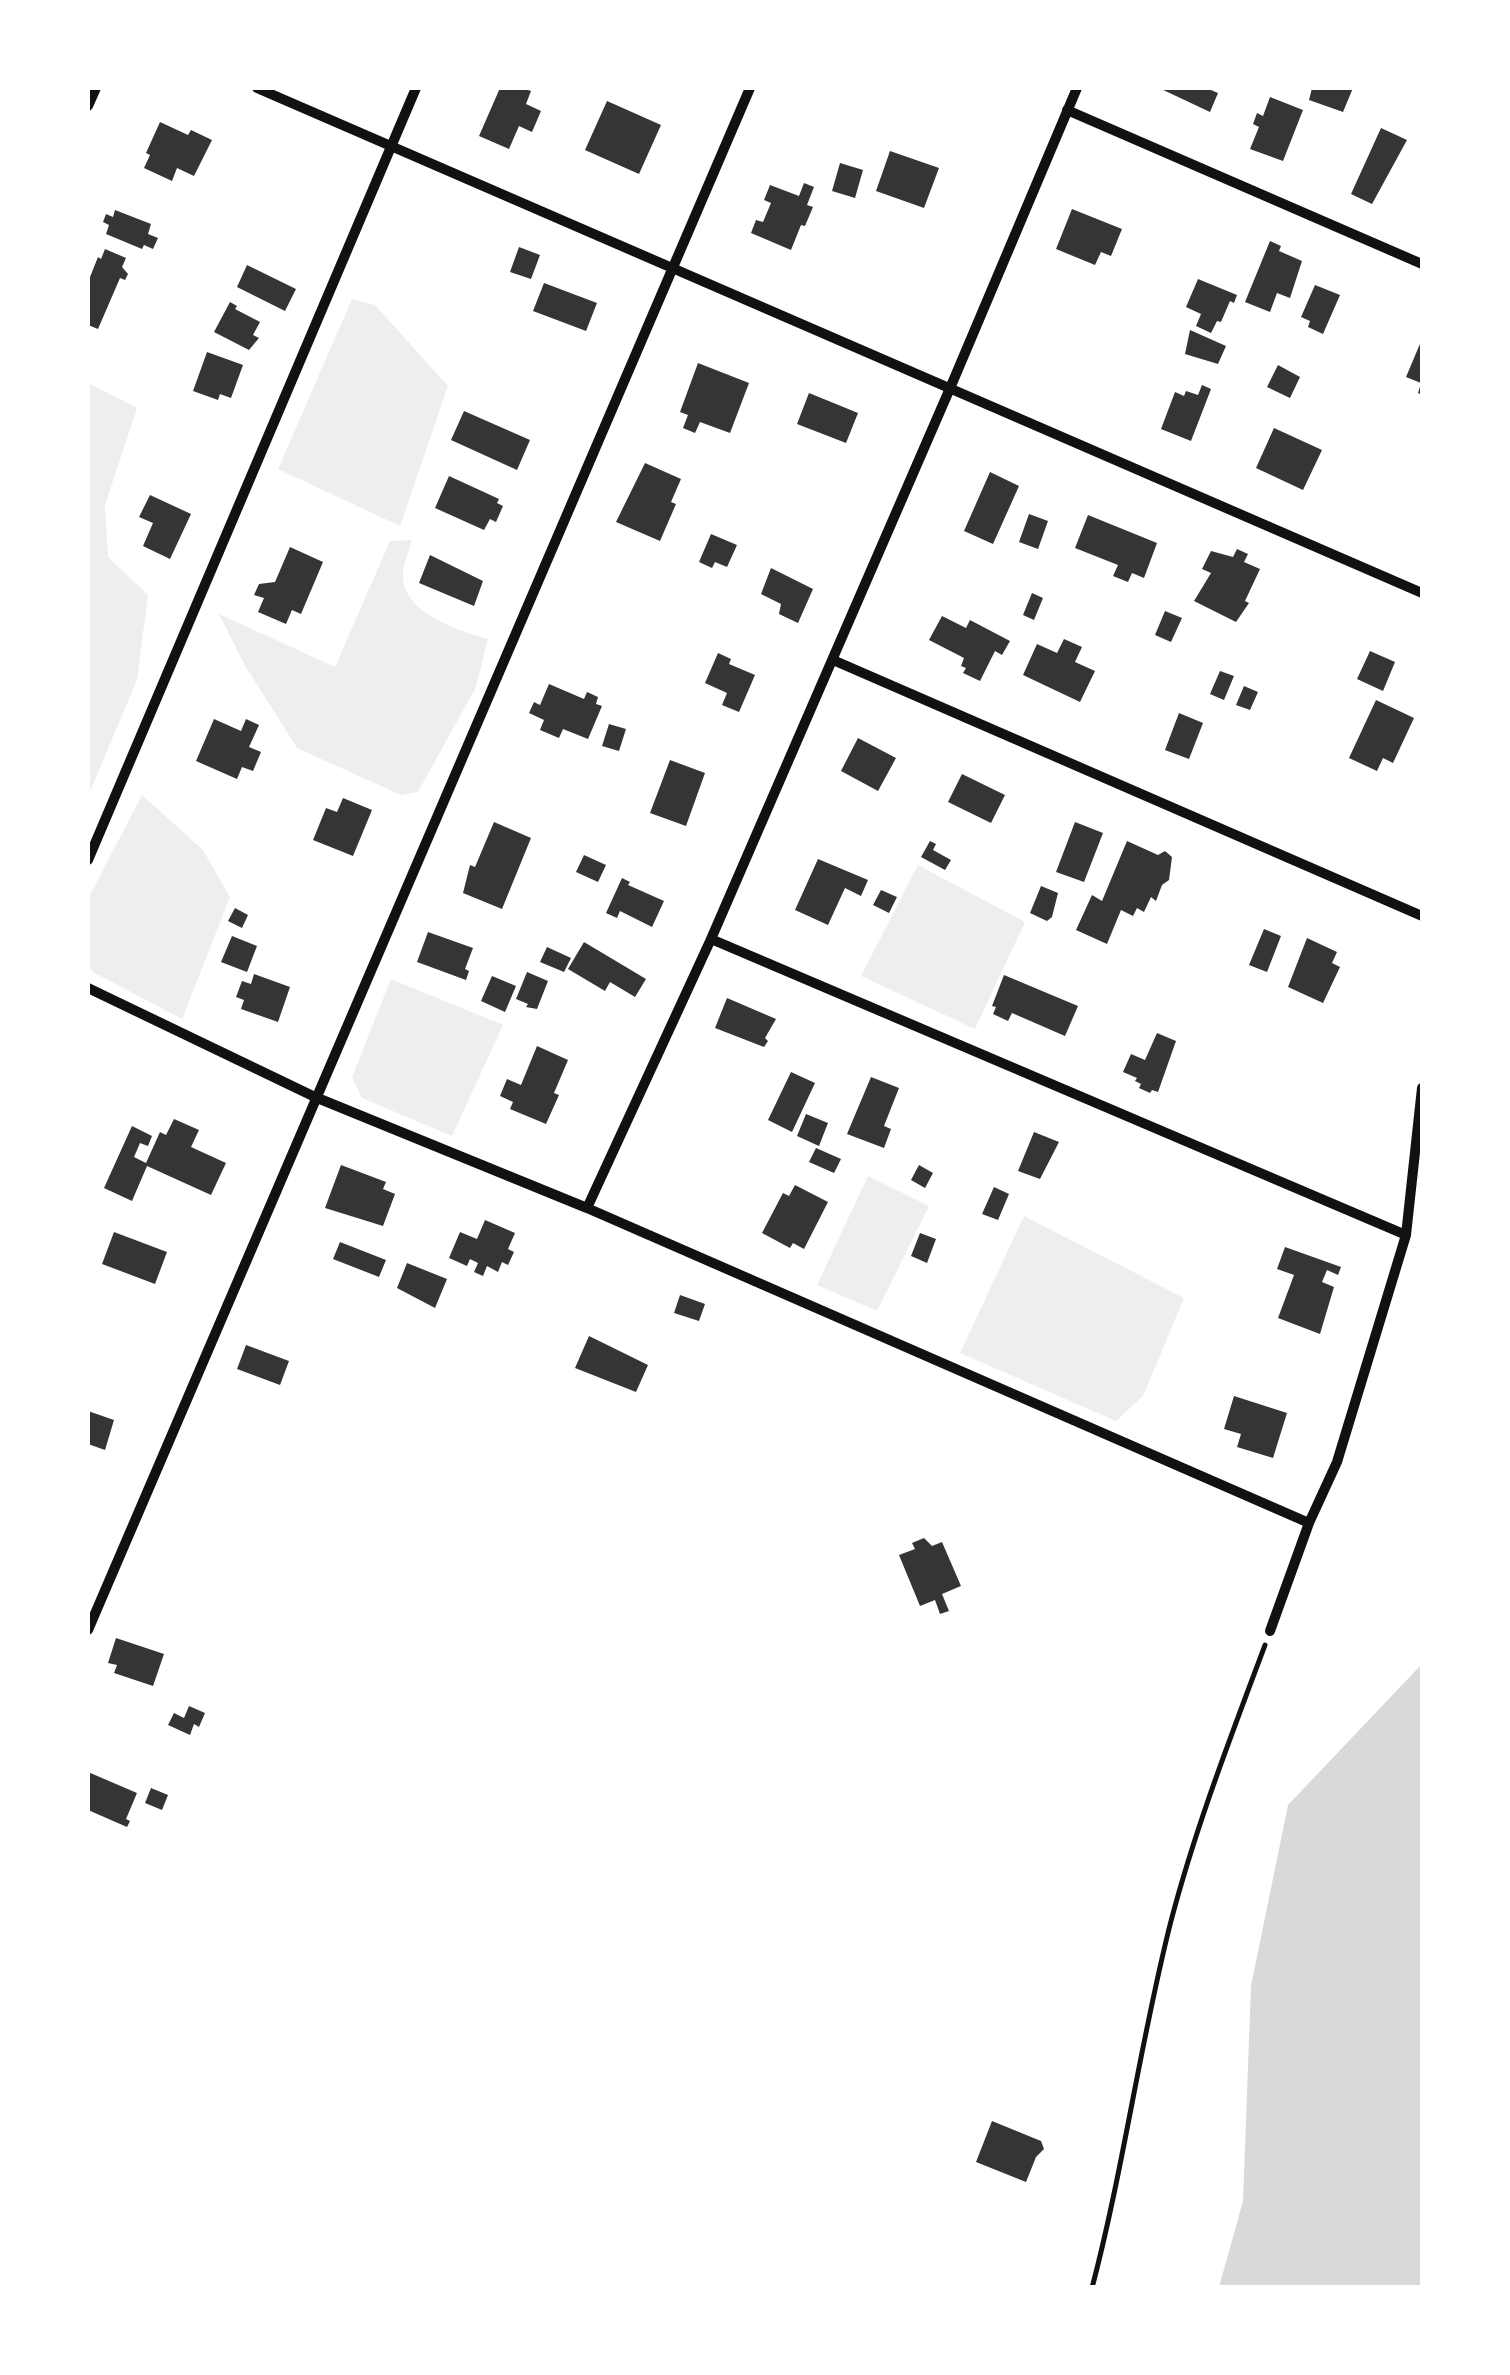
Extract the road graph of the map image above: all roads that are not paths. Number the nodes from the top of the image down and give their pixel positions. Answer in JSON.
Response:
{"nodes":[{"id":1,"x":96,"y":88,"type":"edge"},
{"id":2,"x":257,"y":88,"type":"edge"},
{"id":3,"x":416,"y":88,"type":"edge"},
{"id":4,"x":750,"y":88,"type":"edge"},
{"id":5,"x":1077,"y":88,"type":"edge"},
{"id":6,"x":88,"y":106,"type":"edge"},
{"id":7,"x":1067,"y":110,"type":"junction"},
{"id":8,"x":391,"y":144,"type":"junction"},
{"id":9,"x":1422,"y":264,"type":"edge"},
{"id":10,"x":673,"y":267,"type":"junction"},
{"id":11,"x":951,"y":386,"type":"junction"},
{"id":12,"x":1422,"y":593,"type":"edge"},
{"id":13,"x":833,"y":660,"type":"junction"},
{"id":14,"x":88,"y":860,"type":"edge"},
{"id":15,"x":1422,"y":916,"type":"edge"},
{"id":16,"x":711,"y":939,"type":"junction"},
{"id":17,"x":88,"y":988,"type":"edge"},
{"id":18,"x":1422,"y":1088,"type":"edge"},
{"id":19,"x":315,"y":1097,"type":"junction"},
{"id":20,"x":586,"y":1208,"type":"junction"},
{"id":21,"x":1406,"y":1235,"type":"junction"},
{"id":22,"x":1309,"y":1523,"type":"junction"},
{"id":23,"x":88,"y":1630,"type":"edge"},
{"id":24,"x":1270,"y":1631,"type":"road end"}],
"edges":[{"from":1,"to":6,"type":"street"},
{"from":2,"to":8,"type":"street"},
{"from":3,"to":8,"type":"street"},
{"from":4,"to":10,"type":"street"},
{"from":5,"to":7,"type":"street"},
{"from":7,"to":9,"type":"street"},
{"from":7,"to":11,"type":"street"},
{"from":8,"to":10,"type":"street"},
{"from":8,"to":14,"type":"street"},
{"from":10,"to":11,"type":"street"},
{"from":10,"to":19,"type":"street"},
{"from":11,"to":12,"type":"street"},
{"from":11,"to":13,"type":"street"},
{"from":13,"to":15,"type":"street"},
{"from":13,"to":16,"type":"street"},
{"from":16,"to":20,"type":"street"},
{"from":16,"to":21,"type":"street"},
{"from":17,"to":19,"type":"street"},
{"from":18,"to":21,"type":"street"},
{"from":19,"to":20,"type":"street"},
{"from":19,"to":23,"type":"street"},
{"from":20,"to":22,"type":"street"},
{"from":21,"to":22,"type":"street"},
{"from":22,"to":24,"type":"street"}]}
